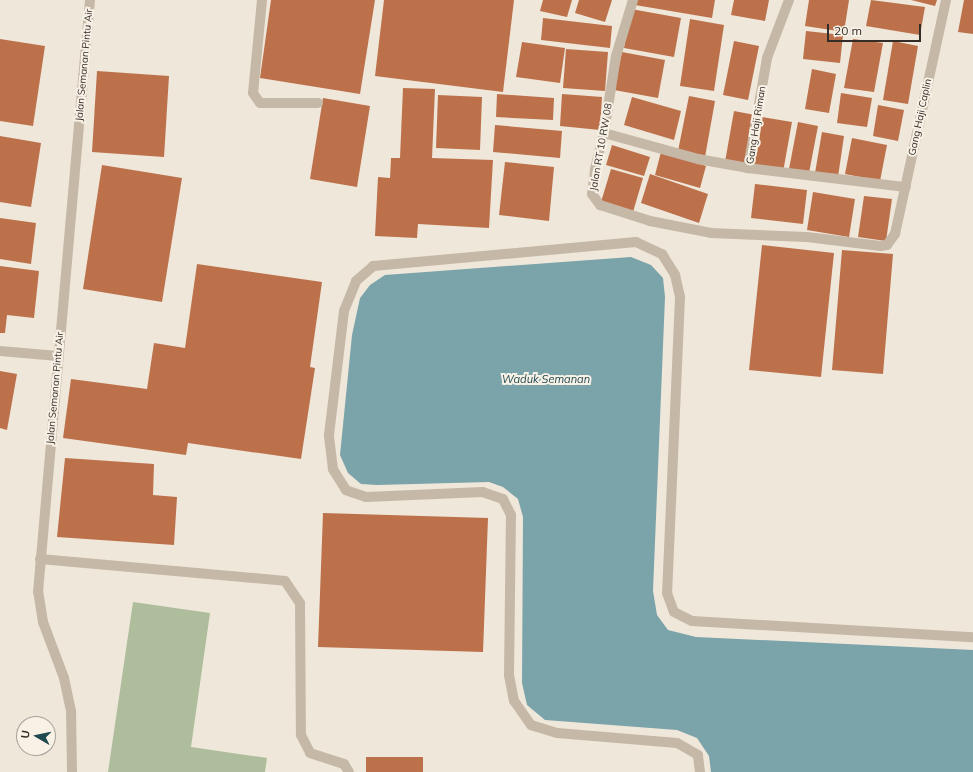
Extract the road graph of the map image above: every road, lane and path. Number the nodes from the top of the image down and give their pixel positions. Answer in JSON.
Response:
{"nodes":[{"id":1,"x":90,"y":0,"type":"edge"},
{"id":2,"x":262,"y":0,"type":"edge"},
{"id":3,"x":633,"y":0,"type":"edge"},
{"id":4,"x":789,"y":0,"type":"edge"},
{"id":5,"x":946,"y":0,"type":"edge"},
{"id":6,"x":318,"y":103,"type":"dead end"},
{"id":7,"x":604,"y":133,"type":"junction"},
{"id":8,"x":748,"y":168,"type":"junction"},
{"id":9,"x":906,"y":187,"type":"junction"},
{"id":10,"x":894,"y":234,"type":"joint"},
{"id":11,"x":0,"y":351,"type":"edge"},
{"id":12,"x":58,"y":356,"type":"junction"},
{"id":13,"x":40,"y":560,"type":"junction"},
{"id":14,"x":973,"y":637,"type":"edge"},
{"id":15,"x":72,"y":772,"type":"edge"},
{"id":16,"x":349,"y":772,"type":"edge"},
{"id":17,"x":700,"y":772,"type":"edge"}],
"edges":[{"from":1,"to":12,"type":"street","name":"Jalan Semanan Pintu Air"},
{"from":2,"to":6,"type":"street"},
{"from":3,"to":7,"type":"street","name":"Jalan RT 10 RW 08"},
{"from":4,"to":8,"type":"street","name":"Gang Haji Riman"},
{"from":5,"to":9,"type":"street","name":"Gang Haji Caplin"},
{"from":7,"to":8,"type":"street"},
{"from":7,"to":10,"type":"street","name":"Jalan RT 10 RW 08"},
{"from":8,"to":9,"type":"street","name":"Gang Haji Riman"},
{"from":9,"to":10,"type":"street","name":"Gang Haji Caplin"},
{"from":11,"to":12,"type":"street"},
{"from":12,"to":13,"type":"street","name":"Jalan Semanan Pintu Air"},
{"from":13,"to":15,"type":"street","name":"Jalan Semanan Pintu Air"},
{"from":13,"to":16,"type":"street"},
{"from":14,"to":17,"type":"street"}]}
